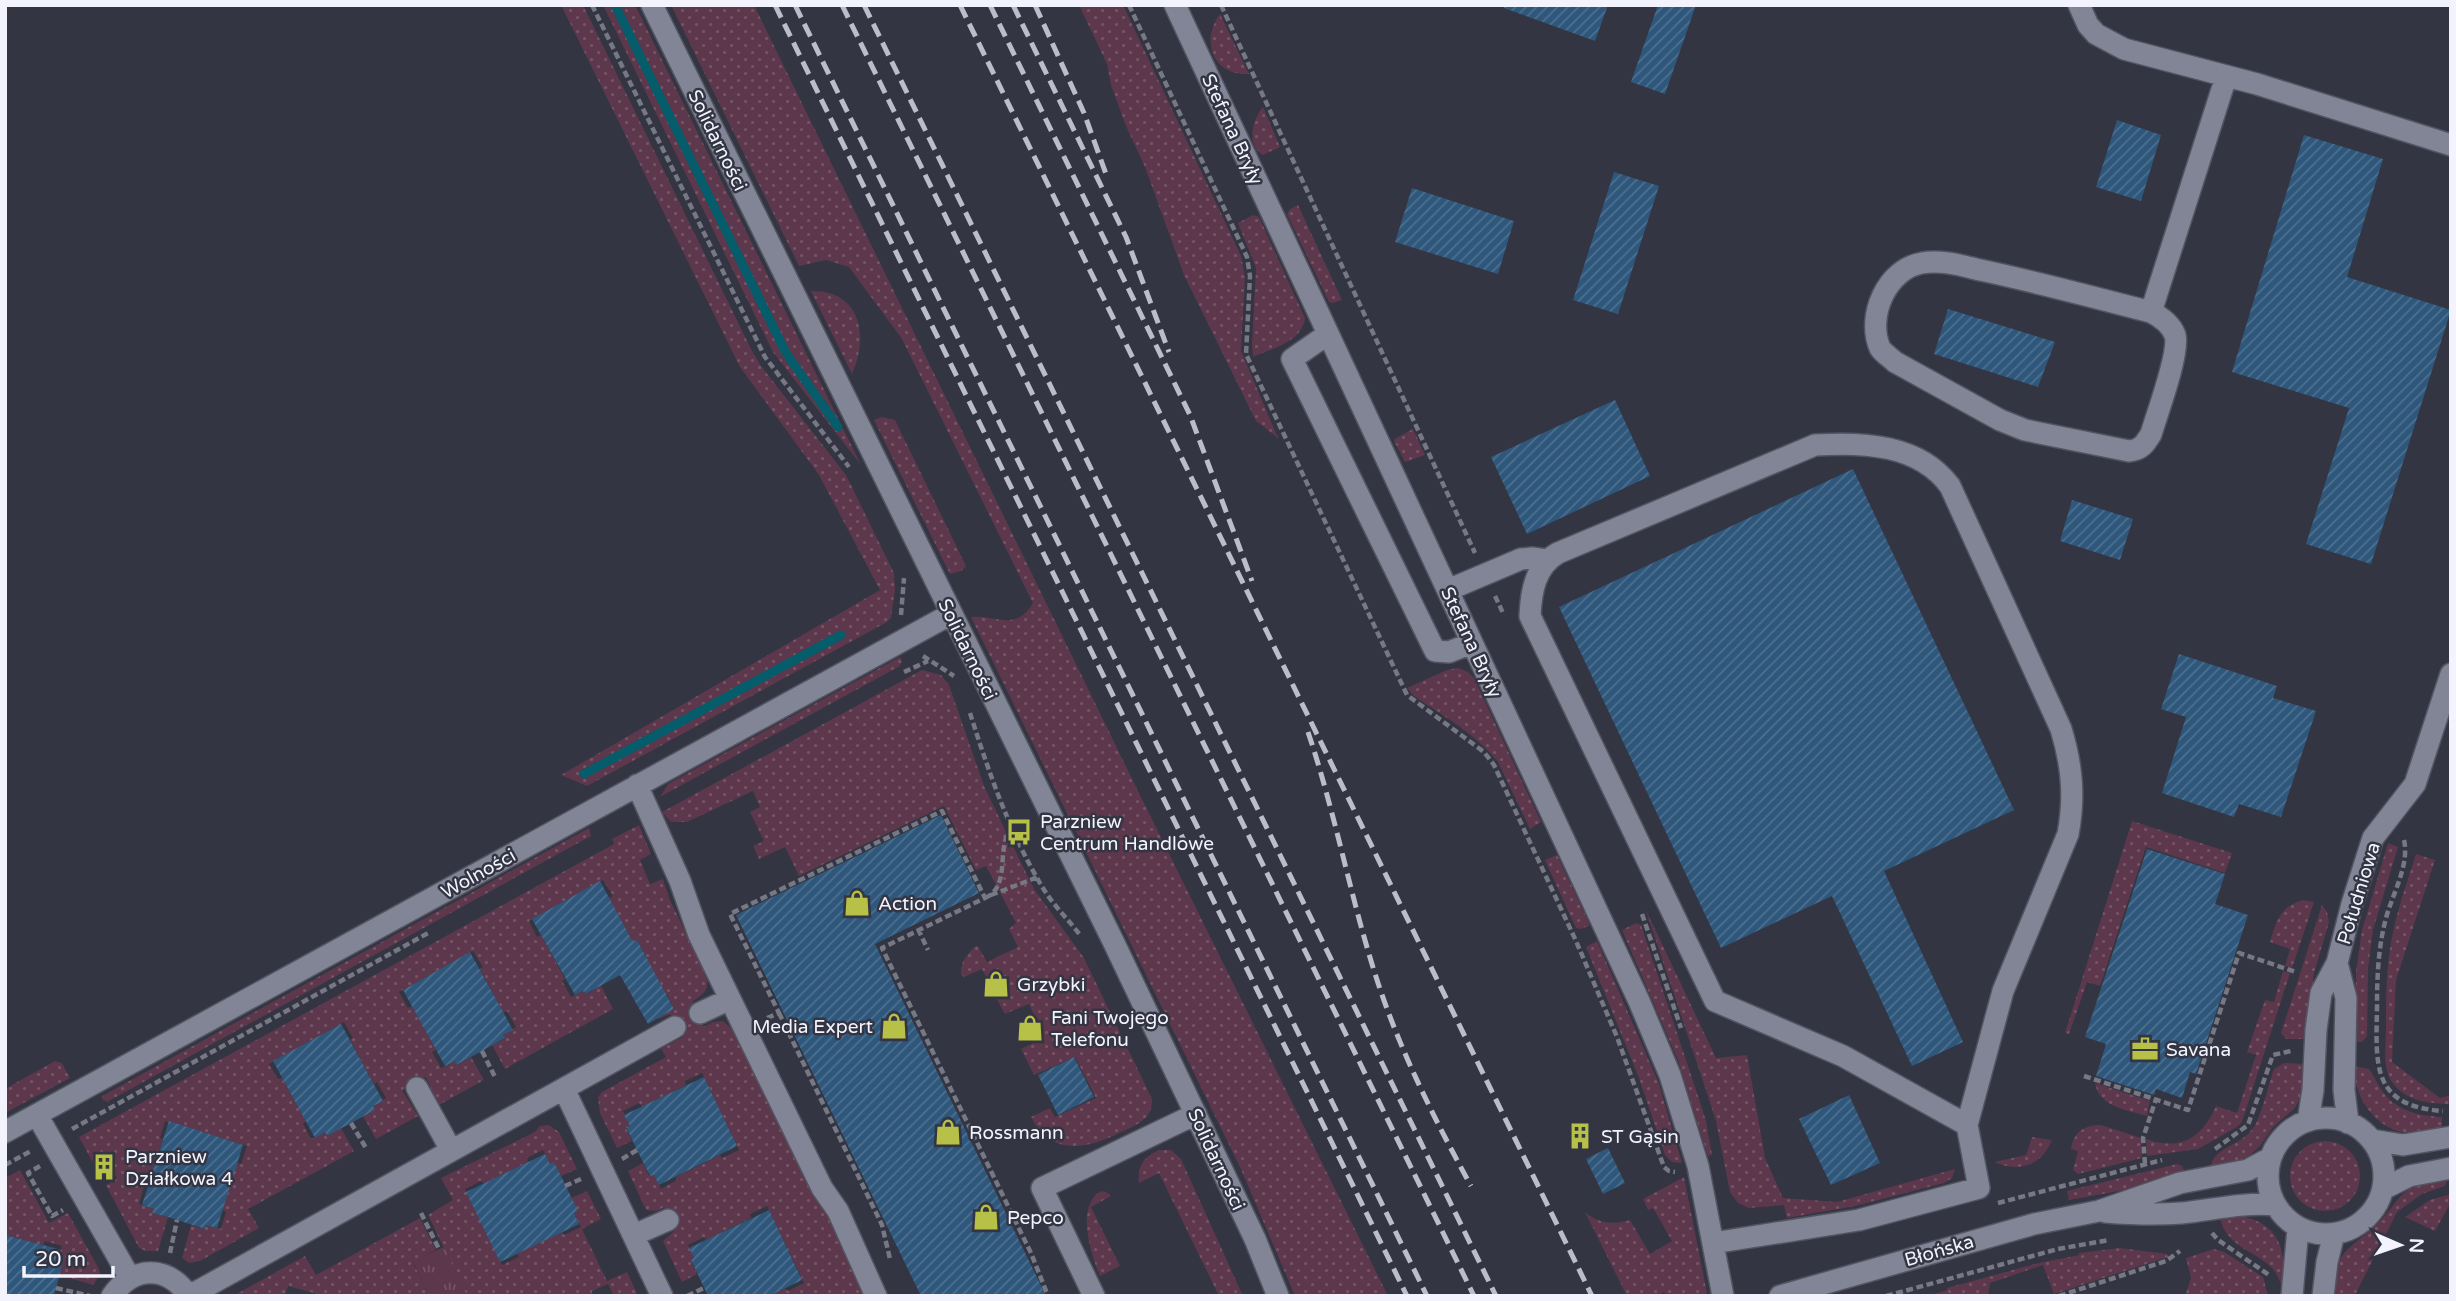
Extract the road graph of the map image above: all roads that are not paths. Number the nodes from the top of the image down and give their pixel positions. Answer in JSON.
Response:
{"nodes":[{"id":1,"x":652,"y":5,"type":"edge"},
{"id":2,"x":2079,"y":5,"type":"edge"},
{"id":3,"x":1181,"y":7,"type":"edge"},
{"id":4,"x":2226,"y":77,"type":"junction"},
{"id":5,"x":2451,"y":145,"type":"edge"},
{"id":6,"x":2151,"y":312,"type":"junction"},
{"id":7,"x":1328,"y":334,"type":"junction"},
{"id":8,"x":1546,"y":560,"type":"junction"},
{"id":9,"x":1448,"y":590,"type":"junction"},
{"id":10,"x":951,"y":614,"type":"junction"},
{"id":11,"x":1472,"y":643,"type":"junction"},
{"id":12,"x":2451,"y":674,"type":"edge"},
{"id":13,"x":637,"y":785,"type":"junction"},
{"id":14,"x":2337,"y":963,"type":"junction"},
{"id":15,"x":729,"y":1000,"type":"junction"},
{"id":16,"x":700,"y":1013,"type":"dead end"},
{"id":17,"x":675,"y":1027,"type":"dead end"},
{"id":18,"x":417,"y":1088,"type":"dead end"},
{"id":19,"x":564,"y":1089,"type":"junction"},
{"id":20,"x":1196,"y":1114,"type":"junction"},
{"id":21,"x":37,"y":1115,"type":"junction"},
{"id":22,"x":2308,"y":1121,"type":"junction"},
{"id":23,"x":2348,"y":1123,"type":"junction"},
{"id":24,"x":1967,"y":1125,"type":"junction"},
{"id":25,"x":5,"y":1132,"type":"edge"},
{"id":26,"x":2451,"y":1137,"type":"edge"},
{"id":27,"x":2372,"y":1140,"type":"junction"},
{"id":28,"x":451,"y":1150,"type":"junction"},
{"id":29,"x":2270,"y":1158,"type":"junction"},
{"id":30,"x":2451,"y":1168,"type":"edge"},
{"id":31,"x":2383,"y":1189,"type":"junction"},
{"id":32,"x":2275,"y":1205,"type":"junction"},
{"id":33,"x":2099,"y":1211,"type":"junction"},
{"id":34,"x":668,"y":1220,"type":"dead end"},
{"id":35,"x":2298,"y":1228,"type":"junction"},
{"id":36,"x":2334,"y":1234,"type":"junction"},
{"id":37,"x":634,"y":1235,"type":"junction"},
{"id":38,"x":1713,"y":1242,"type":"junction"},
{"id":39,"x":130,"y":1278,"type":"junction"},
{"id":40,"x":2283,"y":1290,"type":"edge"},
{"id":41,"x":112,"y":1296,"type":"edge"},
{"id":42,"x":189,"y":1296,"type":"edge"},
{"id":43,"x":662,"y":1296,"type":"edge"},
{"id":44,"x":876,"y":1296,"type":"edge"},
{"id":45,"x":1094,"y":1296,"type":"edge"},
{"id":46,"x":1278,"y":1296,"type":"edge"},
{"id":47,"x":1723,"y":1296,"type":"edge"},
{"id":48,"x":1780,"y":1296,"type":"edge"},
{"id":49,"x":2323,"y":1296,"type":"edge"}],
"edges":[{"from":1,"to":10,"type":"street","name":"Solidarności"},
{"from":2,"to":4,"type":"street"},
{"from":3,"to":7,"type":"street","name":"Stefana Bryły"},
{"from":4,"to":5,"type":"street"},
{"from":4,"to":6,"type":"street"},
{"from":6,"to":6,"type":"street"},
{"from":7,"to":9,"type":"street","name":"Stefana Bryły"},
{"from":7,"to":11,"type":"street"},
{"from":8,"to":9,"type":"street"},
{"from":8,"to":24,"type":"street"},
{"from":8,"to":24,"type":"street"},
{"from":9,"to":11,"type":"street","name":"Stefana Bryły"},
{"from":10,"to":13,"type":"street","name":"Wolności"},
{"from":10,"to":20,"type":"street","name":"Solidarności"},
{"from":11,"to":38,"type":"street","name":"Stefana Bryły"},
{"from":12,"to":14,"type":"street","name":"Południowa"},
{"from":13,"to":15,"type":"street"},
{"from":13,"to":21,"type":"street","name":"Wolności"},
{"from":14,"to":22,"type":"street","name":"Południowa"},
{"from":14,"to":23,"type":"street","name":"Południowa"},
{"from":15,"to":16,"type":"street"},
{"from":15,"to":44,"type":"street"},
{"from":17,"to":19,"type":"street"},
{"from":18,"to":28,"type":"street"},
{"from":19,"to":28,"type":"street"},
{"from":19,"to":37,"type":"street"},
{"from":20,"to":45,"type":"street"},
{"from":20,"to":46,"type":"street","name":"Solidarności"},
{"from":21,"to":25,"type":"street","name":"Wolności"},
{"from":21,"to":39,"type":"street"},
{"from":22,"to":23,"type":"street"},
{"from":22,"to":29,"type":"street"},
{"from":23,"to":27,"type":"street"},
{"from":24,"to":38,"type":"street"},
{"from":26,"to":27,"type":"street"},
{"from":27,"to":31,"type":"street"},
{"from":28,"to":42,"type":"street"},
{"from":29,"to":32,"type":"street"},
{"from":29,"to":33,"type":"street","name":"Błońska"},
{"from":30,"to":31,"type":"street"},
{"from":31,"to":36,"type":"street"},
{"from":32,"to":33,"type":"street","name":"Błońska"},
{"from":32,"to":35,"type":"street"},
{"from":33,"to":48,"type":"street","name":"Błońska"},
{"from":34,"to":37,"type":"street"},
{"from":35,"to":36,"type":"street"},
{"from":35,"to":40,"type":"street"},
{"from":36,"to":49,"type":"street"},
{"from":37,"to":43,"type":"street"},
{"from":38,"to":47,"type":"street","name":"Stefana Bryły"},
{"from":39,"to":41,"type":"street"},
{"from":39,"to":42,"type":"street"}]}
